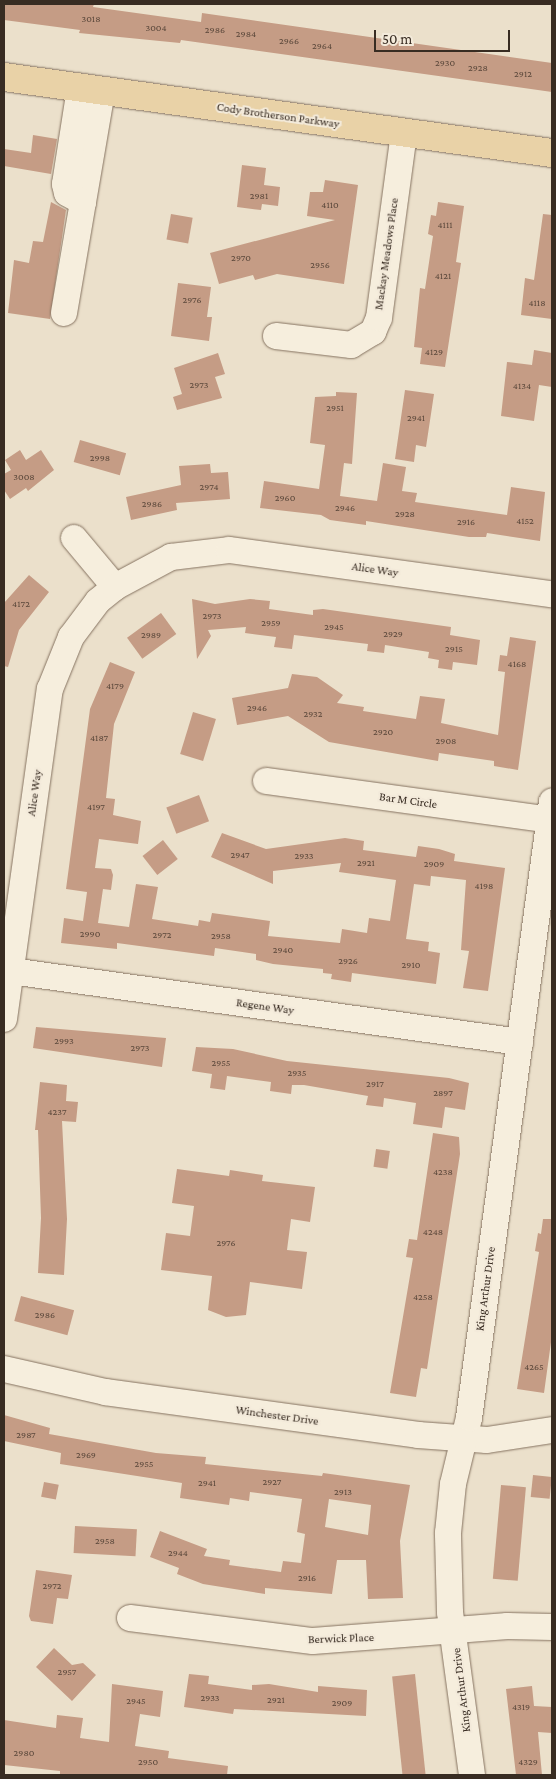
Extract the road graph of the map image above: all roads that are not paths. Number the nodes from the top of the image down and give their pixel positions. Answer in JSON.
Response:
{"nodes":[{"id":1,"x":4,"y":77,"type":"edge"},
{"id":2,"x":91,"y":90,"type":"junction"},
{"id":3,"x":404,"y":133,"type":"junction"},
{"id":4,"x":552,"y":153,"type":"edge"},
{"id":5,"x":64,"y":313,"type":"dead end"},
{"id":6,"x":276,"y":336,"type":"dead end"},
{"id":7,"x":74,"y":538,"type":"dead end"},
{"id":8,"x":115,"y":587,"type":"junction"},
{"id":9,"x":552,"y":594,"type":"edge"},
{"id":10,"x":266,"y":781,"type":"dead end"},
{"id":11,"x":551,"y":811,"type":"edge"},
{"id":12,"x":11,"y":971,"type":"junction"},
{"id":13,"x":4,"y":1019,"type":"edge"},
{"id":14,"x":520,"y":1042,"type":"junction"},
{"id":15,"x":4,"y":1369,"type":"edge"},
{"id":16,"x":552,"y":1430,"type":"edge"},
{"id":17,"x":464,"y":1440,"type":"junction"},
{"id":18,"x":130,"y":1618,"type":"dead end"},
{"id":19,"x":552,"y":1627,"type":"edge"},
{"id":20,"x":454,"y":1630,"type":"junction"},
{"id":21,"x":472,"y":1775,"type":"edge"}],
"edges":[{"from":1,"to":2,"type":"main road","name":"Cody Brotherson Parkway"},
{"from":2,"to":3,"type":"main road","name":"Cody Brotherson Parkway"},
{"from":2,"to":5,"type":"street"},
{"from":3,"to":4,"type":"main road","name":"Cody Brotherson Parkway"},
{"from":3,"to":6,"type":"street","name":"Mackay Meadows Place"},
{"from":7,"to":8,"type":"street"},
{"from":8,"to":9,"type":"street","name":"Alice Way"},
{"from":8,"to":12,"type":"street","name":"Alice Way"},
{"from":10,"to":11,"type":"street","name":"Bar M Circle"},
{"from":11,"to":14,"type":"street","name":"King Arthur Drive"},
{"from":12,"to":13,"type":"street","name":"Alice Way"},
{"from":12,"to":14,"type":"street","name":"Regene Way"},
{"from":14,"to":17,"type":"street","name":"King Arthur Drive"},
{"from":15,"to":17,"type":"street","name":"Winchester Drive"},
{"from":16,"to":17,"type":"street","name":"Winchester Drive"},
{"from":17,"to":20,"type":"street","name":"King Arthur Drive"},
{"from":18,"to":20,"type":"street","name":"Berwick Place"},
{"from":19,"to":20,"type":"street","name":"Berwick Place"},
{"from":20,"to":21,"type":"street","name":"King Arthur Drive"}]}
